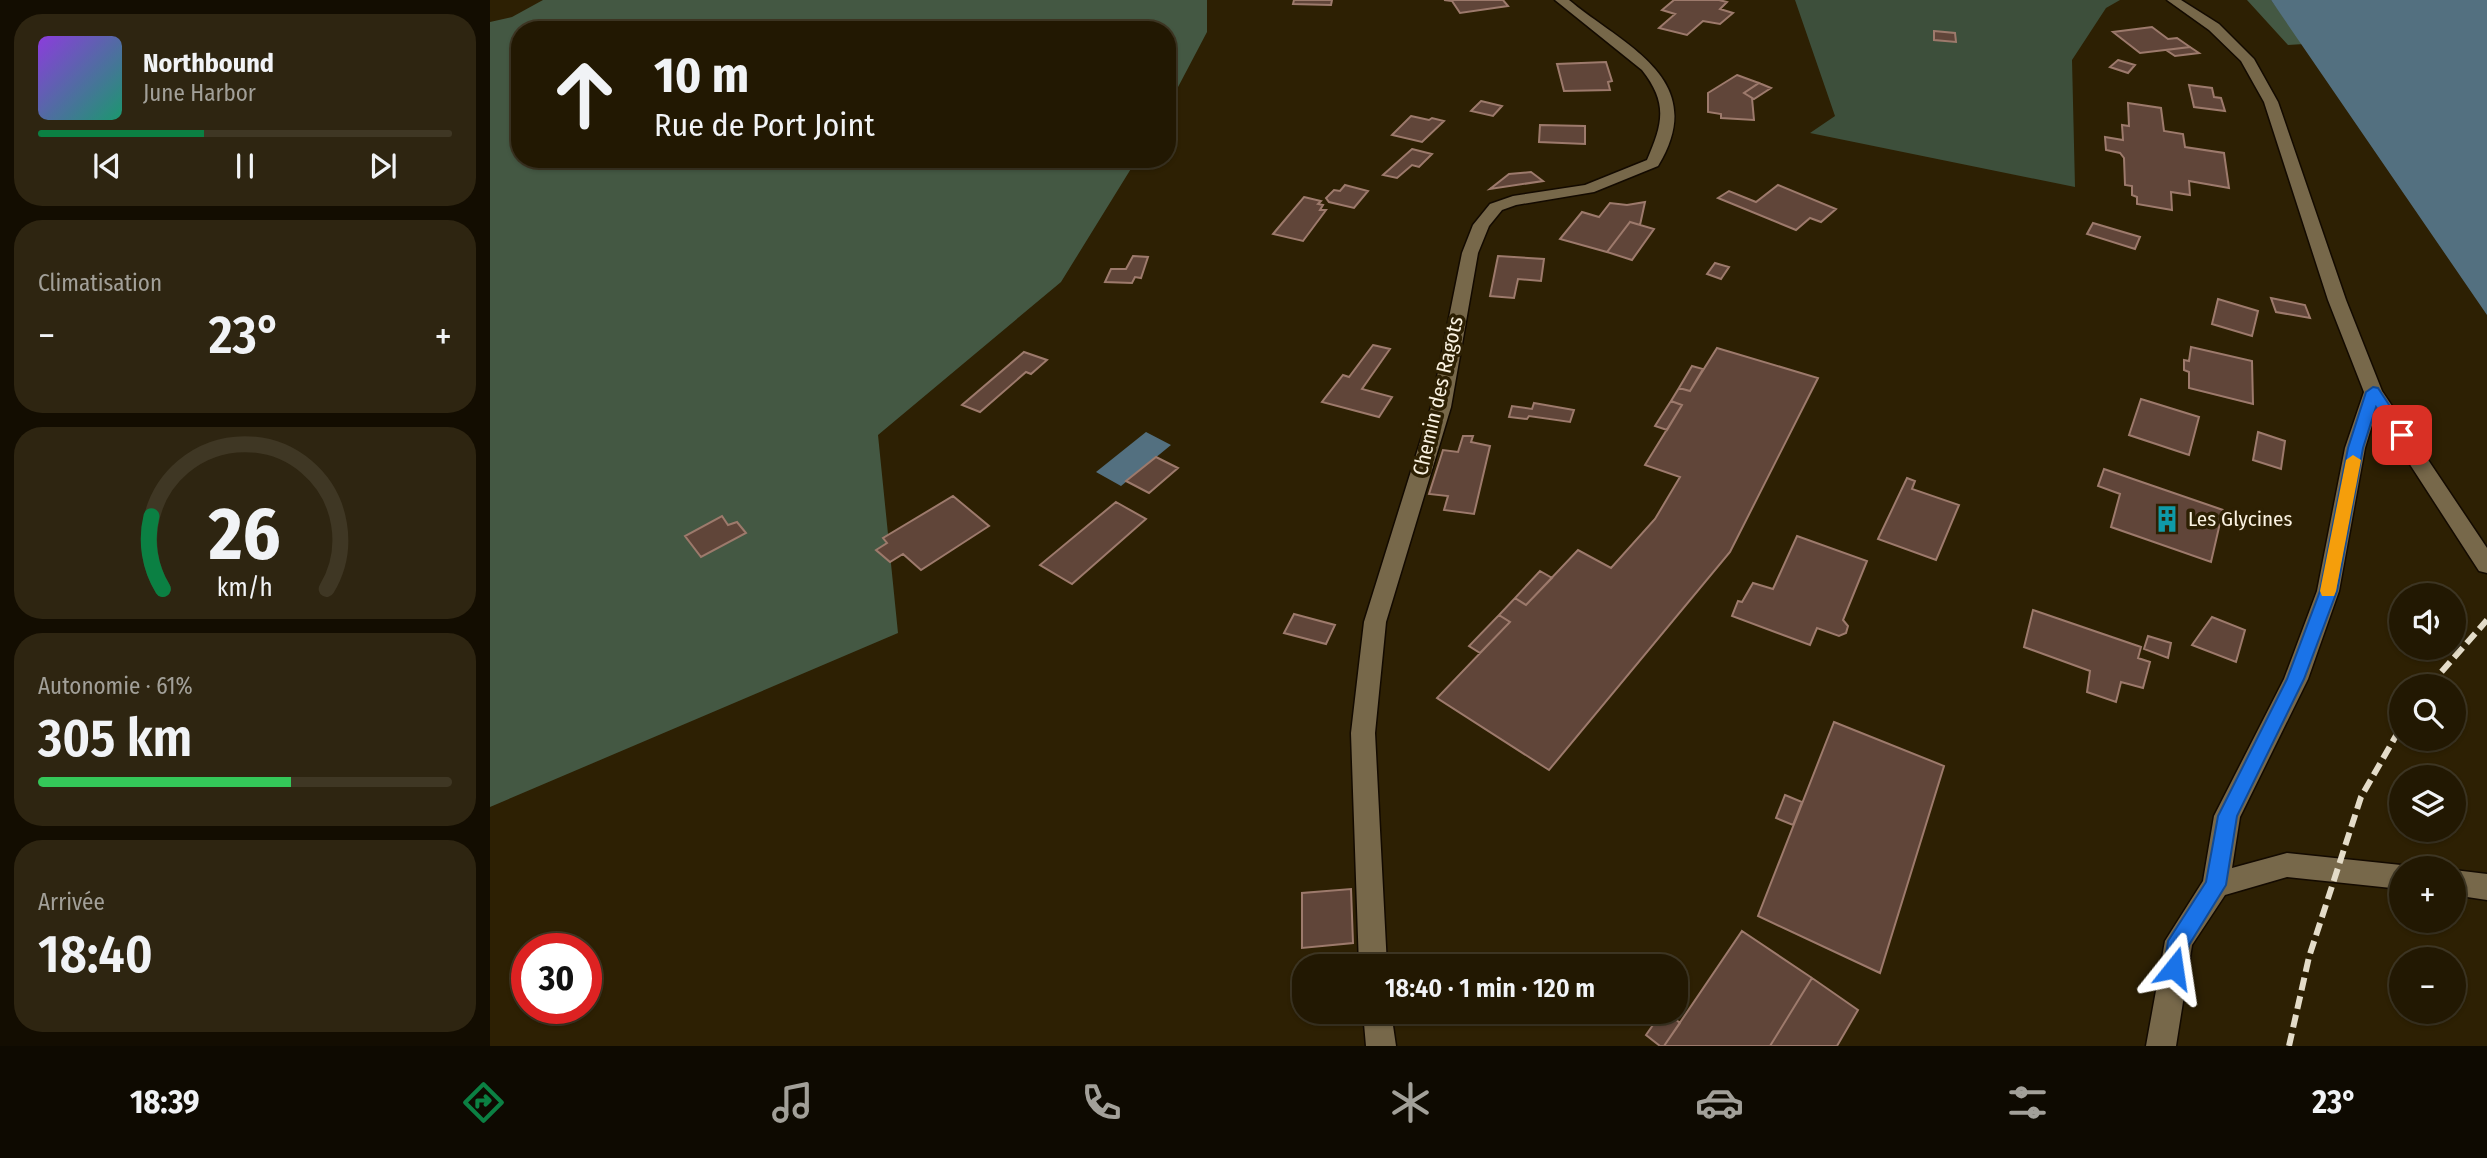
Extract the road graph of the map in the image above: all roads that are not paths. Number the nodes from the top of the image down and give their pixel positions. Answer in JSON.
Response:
{"nodes":[{"id":1,"x":1561,"y":0,"type":"edge"},
{"id":2,"x":2173,"y":0,"type":"edge"},
{"id":3,"x":2373,"y":392,"type":"junction"},
{"id":4,"x":2487,"y":565,"type":"edge"},
{"id":5,"x":2389,"y":876,"type":"edge"},
{"id":6,"x":2466,"y":884,"type":"edge"},
{"id":7,"x":2216,"y":885,"type":"junction"},
{"id":8,"x":2487,"y":887,"type":"edge"},
{"id":9,"x":1372,"y":954,"type":"edge"},
{"id":10,"x":1378,"y":1024,"type":"edge"},
{"id":11,"x":1381,"y":1046,"type":"edge"},
{"id":12,"x":2161,"y":1046,"type":"edge"}],
"edges":[{"from":1,"to":9,"type":"street","name":"Chemin des Ragots"},
{"from":2,"to":3,"type":"street"},
{"from":3,"to":4,"type":"street"},
{"from":3,"to":7,"type":"street"},
{"from":5,"to":7,"type":"street"},
{"from":6,"to":8,"type":"street"},
{"from":7,"to":12,"type":"street"},
{"from":10,"to":11,"type":"street"}]}
